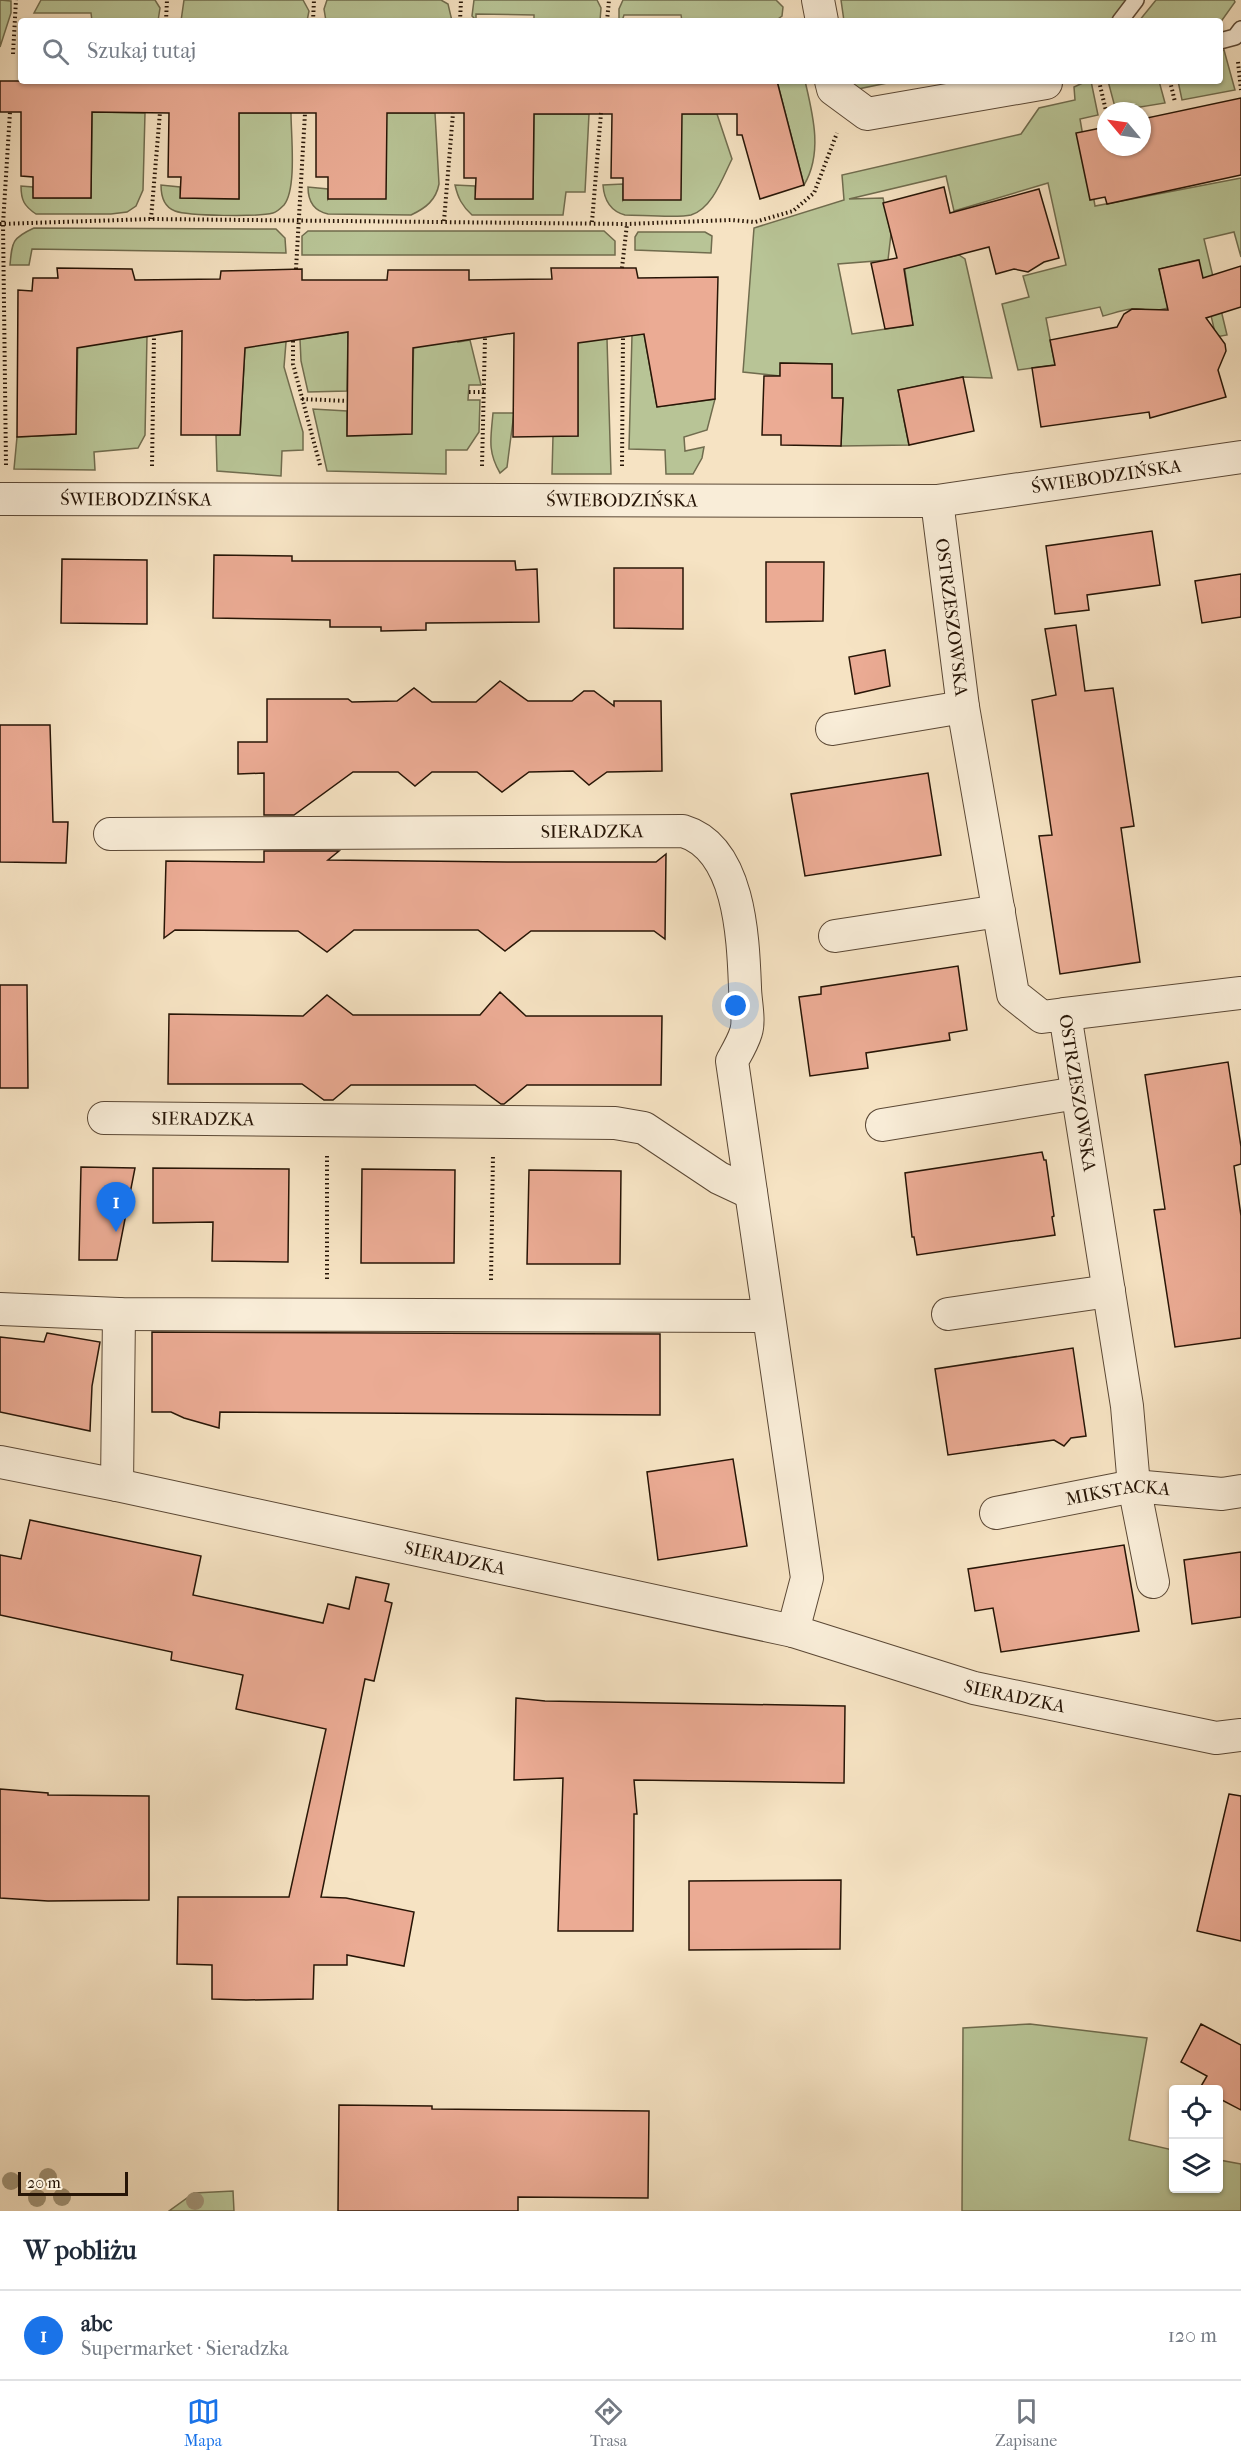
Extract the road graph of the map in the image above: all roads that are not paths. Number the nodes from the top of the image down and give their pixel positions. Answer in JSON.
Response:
{"nodes":[{"id":1,"x":818,"y":0,"type":"edge"},
{"id":2,"x":1136,"y":0,"type":"edge"},
{"id":3,"x":821,"y":18,"type":"edge"},
{"id":4,"x":1122,"y":18,"type":"edge"},
{"id":5,"x":1241,"y":29,"type":"edge"},
{"id":6,"x":1223,"y":40,"type":"edge"},
{"id":7,"x":1039,"y":84,"type":"edge"},
{"id":8,"x":841,"y":91,"type":"edge"},
{"id":9,"x":1241,"y":457,"type":"edge"},
{"id":10,"x":3,"y":486,"type":"edge"},
{"id":11,"x":937,"y":501,"type":"junction"},
{"id":12,"x":963,"y":707,"type":"junction"},
{"id":13,"x":832,"y":729,"type":"dead end"},
{"id":14,"x":110,"y":834,"type":"dead end"},
{"id":15,"x":999,"y":911,"type":"junction"},
{"id":16,"x":835,"y":936,"type":"dead end"},
{"id":17,"x":1241,"y":993,"type":"edge"},
{"id":18,"x":1065,"y":1014,"type":"junction"},
{"id":19,"x":1077,"y":1093,"type":"junction"},
{"id":20,"x":104,"y":1118,"type":"dead end"},
{"id":21,"x":882,"y":1125,"type":"dead end"},
{"id":22,"x":751,"y":1192,"type":"junction"},
{"id":23,"x":1109,"y":1291,"type":"junction"},
{"id":24,"x":0,"y":1309,"type":"edge"},
{"id":25,"x":119,"y":1314,"type":"junction"},
{"id":26,"x":948,"y":1314,"type":"dead end"},
{"id":27,"x":768,"y":1316,"type":"junction"},
{"id":28,"x":0,"y":1462,"type":"edge"},
{"id":29,"x":117,"y":1485,"type":"junction"},
{"id":30,"x":1134,"y":1486,"type":"junction"},
{"id":31,"x":1241,"y":1491,"type":"edge"},
{"id":32,"x":996,"y":1513,"type":"dead end"},
{"id":33,"x":1153,"y":1582,"type":"dead end"},
{"id":34,"x":794,"y":1631,"type":"junction"},
{"id":35,"x":1241,"y":1735,"type":"edge"}],
"edges":[{"from":1,"to":3,"type":"street"},
{"from":2,"to":4,"type":"lane"},
{"from":5,"to":6,"type":"lane"},
{"from":7,"to":8,"type":"street"},
{"from":9,"to":11,"type":"street","name":"ŚWIEBODZIŃSKA"},
{"from":10,"to":11,"type":"street","name":"ŚWIEBODZIŃSKA"},
{"from":11,"to":12,"type":"street","name":"OSTRZESZOWSKA"},
{"from":12,"to":13,"type":"street"},
{"from":12,"to":15,"type":"street","name":"OSTRZESZOWSKA"},
{"from":14,"to":22,"type":"street","name":"SIERADZKA"},
{"from":15,"to":16,"type":"street"},
{"from":15,"to":18,"type":"street","name":"OSTRZESZOWSKA"},
{"from":17,"to":18,"type":"street"},
{"from":18,"to":19,"type":"street","name":"OSTRZESZOWSKA"},
{"from":19,"to":21,"type":"street"},
{"from":19,"to":23,"type":"street","name":"OSTRZESZOWSKA"},
{"from":20,"to":22,"type":"street","name":"SIERADZKA"},
{"from":22,"to":27,"type":"street","name":"SIERADZKA"},
{"from":23,"to":26,"type":"street"},
{"from":23,"to":30,"type":"street","name":"OSTRZESZOWSKA"},
{"from":24,"to":25,"type":"street"},
{"from":25,"to":27,"type":"street"},
{"from":25,"to":29,"type":"street"},
{"from":27,"to":34,"type":"street","name":"SIERADZKA"},
{"from":28,"to":29,"type":"street","name":"SIERADZKA"},
{"from":29,"to":34,"type":"street","name":"SIERADZKA"},
{"from":30,"to":31,"type":"street","name":"MIKSTACKA"},
{"from":30,"to":32,"type":"street","name":"MIKSTACKA"},
{"from":30,"to":33,"type":"street","name":"OSTRZESZOWSKA"},
{"from":34,"to":35,"type":"street","name":"SIERADZKA"}]}
